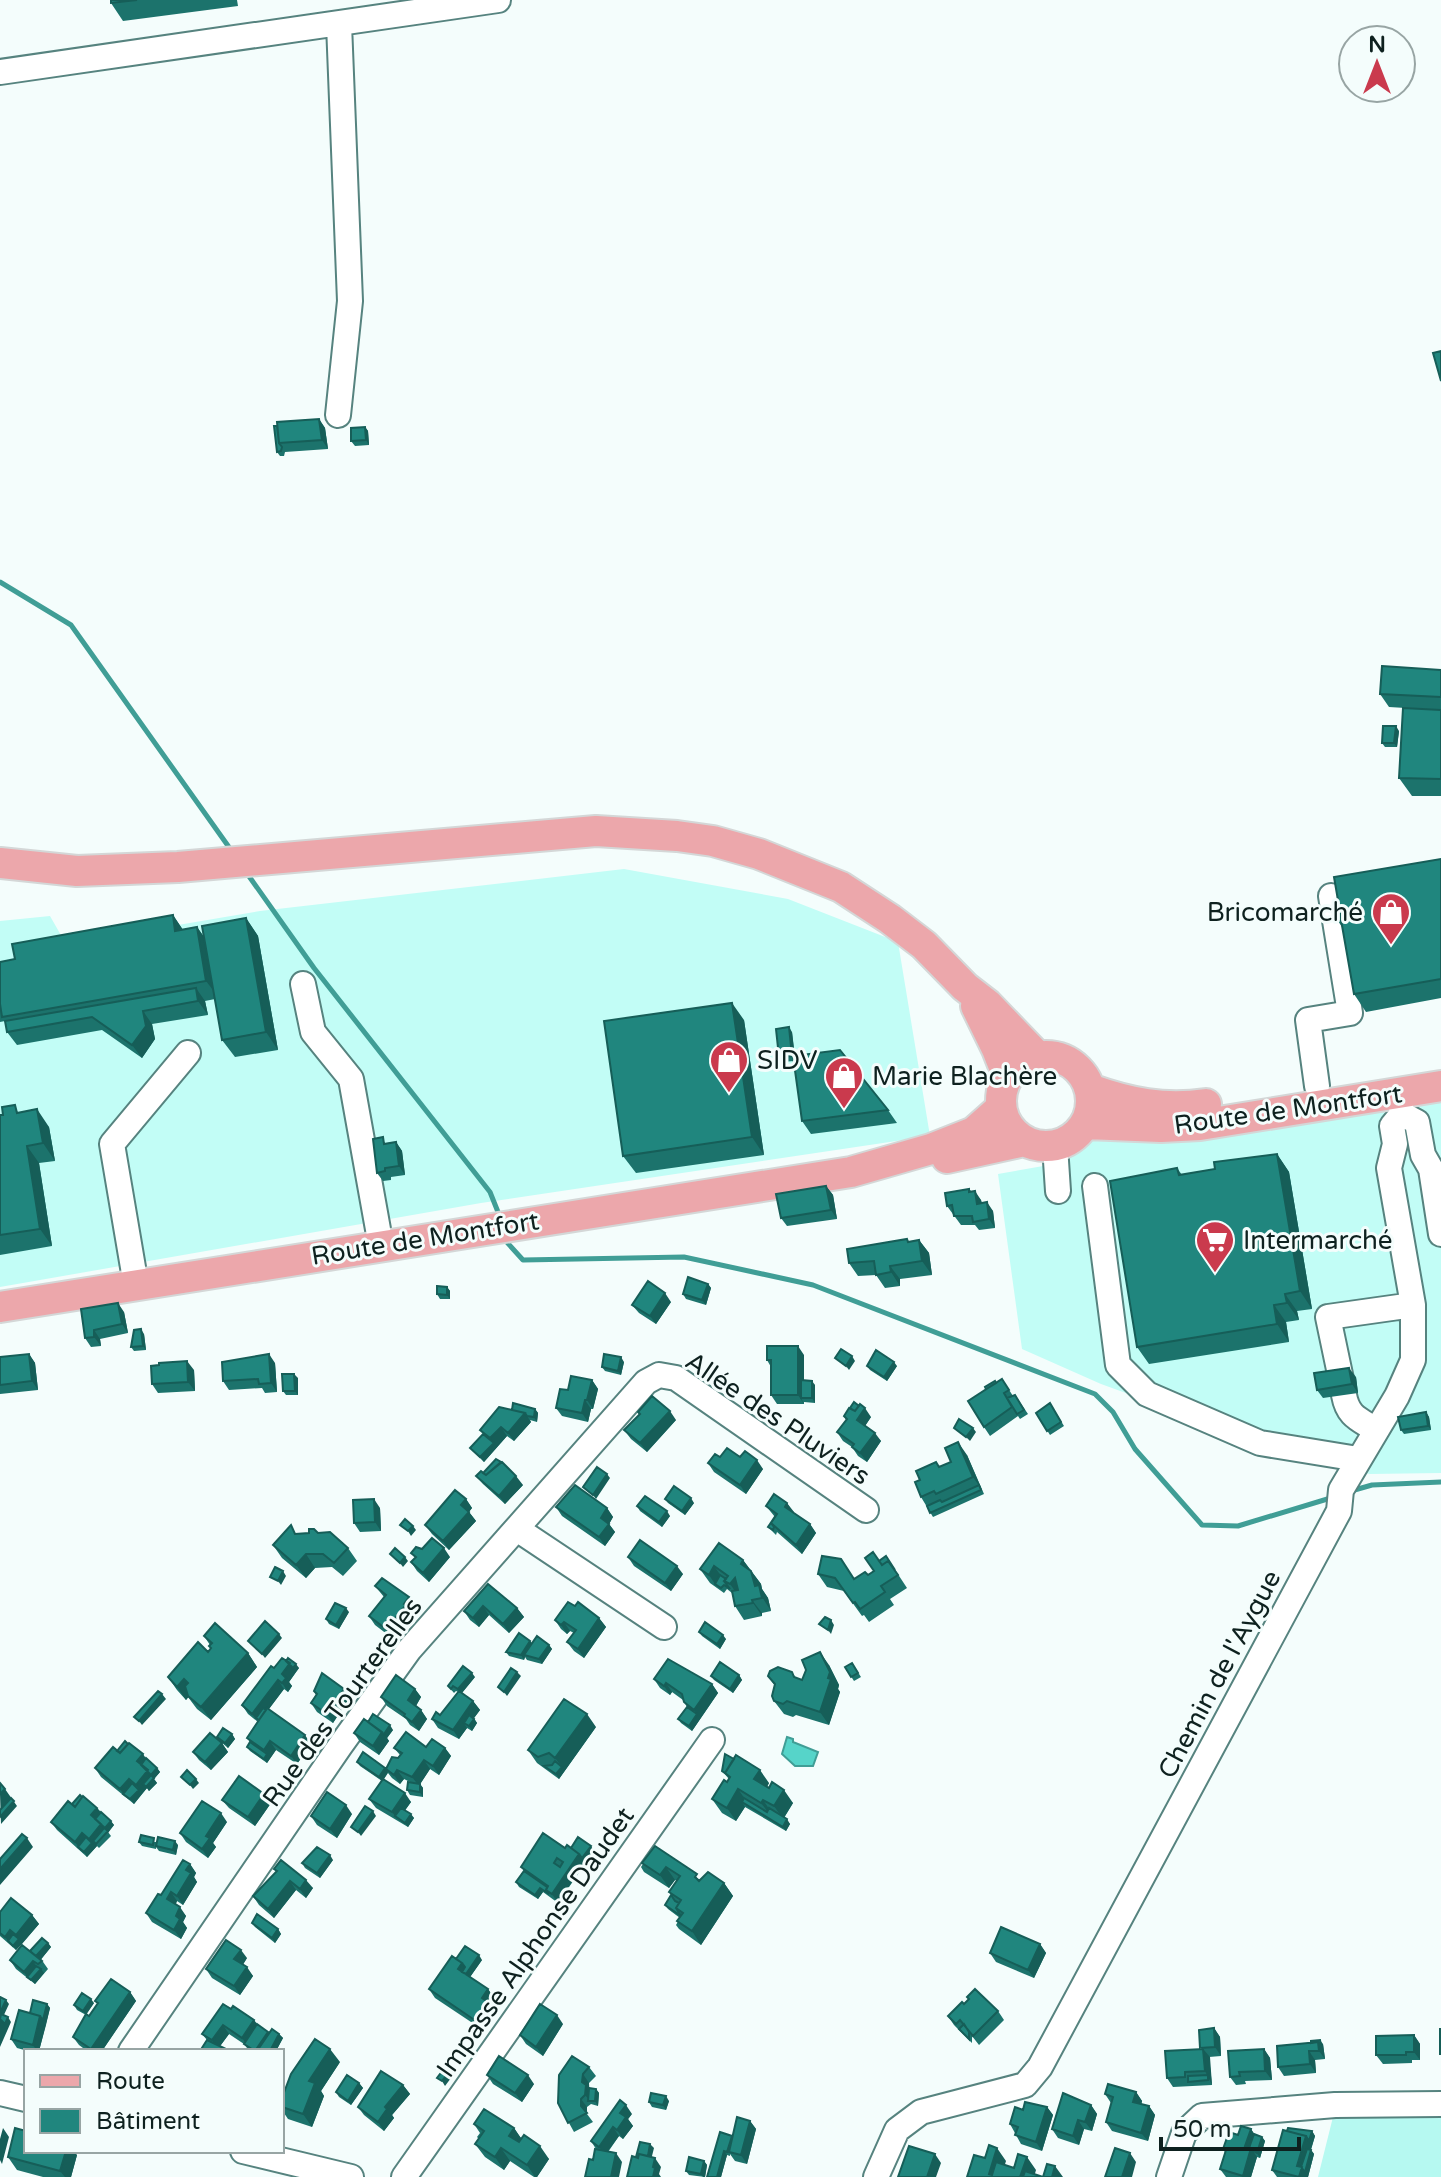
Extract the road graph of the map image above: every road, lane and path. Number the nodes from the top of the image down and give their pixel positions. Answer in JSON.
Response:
{"nodes":[{"id":1,"x":498,"y":0,"type":"edge"},
{"id":2,"x":339,"y":24,"type":"junction"},
{"id":3,"x":0,"y":72,"type":"edge"},
{"id":4,"x":338,"y":415,"type":"dead end"},
{"id":5,"x":0,"y":863,"type":"edge"},
{"id":6,"x":1331,"y":896,"type":"edge"},
{"id":7,"x":303,"y":984,"type":"dead end"},
{"id":8,"x":965,"y":987,"type":"junction"},
{"id":9,"x":188,"y":1053,"type":"dead end"},
{"id":10,"x":1038,"y":1057,"type":"junction"},
{"id":11,"x":1441,"y":1066,"type":"edge"},
{"id":12,"x":1008,"y":1077,"type":"junction"},
{"id":13,"x":1317,"y":1086,"type":"junction"},
{"id":14,"x":1441,"y":1086,"type":"edge"},
{"id":15,"x":1090,"y":1089,"type":"junction"},
{"id":16,"x":1401,"y":1104,"type":"junction"},
{"id":17,"x":1001,"y":1108,"type":"junction"},
{"id":18,"x":1086,"y":1124,"type":"junction"},
{"id":19,"x":1024,"y":1141,"type":"junction"},
{"id":20,"x":1055,"y":1146,"type":"junction"},
{"id":21,"x":851,"y":1172,"type":"junction"},
{"id":22,"x":1095,"y":1186,"type":"dead end"},
{"id":23,"x":1058,"y":1191,"type":"dead end"},
{"id":24,"x":1438,"y":1196,"type":"edge"},
{"id":25,"x":1441,"y":1234,"type":"edge"},
{"id":26,"x":381,"y":1246,"type":"junction"},
{"id":27,"x":136,"y":1285,"type":"junction"},
{"id":28,"x":1413,"y":1305,"type":"junction"},
{"id":29,"x":0,"y":1307,"type":"edge"},
{"id":30,"x":659,"y":1375,"type":"joint"},
{"id":31,"x":1376,"y":1430,"type":"junction"},
{"id":32,"x":1358,"y":1459,"type":"junction"},
{"id":33,"x":866,"y":1510,"type":"dead end"},
{"id":34,"x":517,"y":1529,"type":"junction"},
{"id":35,"x":664,"y":1627,"type":"dead end"},
{"id":36,"x":712,"y":1740,"type":"dead end"},
{"id":37,"x":132,"y":2049,"type":"edge"},
{"id":38,"x":0,"y":2093,"type":"edge"},
{"id":39,"x":24,"y":2099,"type":"edge"},
{"id":40,"x":1441,"y":2104,"type":"edge"},
{"id":41,"x":247,"y":2153,"type":"edge"},
{"id":42,"x":281,"y":2169,"type":"edge"},
{"id":43,"x":351,"y":2177,"type":"edge"},
{"id":44,"x":404,"y":2177,"type":"edge"},
{"id":45,"x":876,"y":2177,"type":"edge"},
{"id":46,"x":1169,"y":2177,"type":"edge"}],
"edges":[{"from":1,"to":2,"type":"street"},
{"from":2,"to":3,"type":"street"},
{"from":2,"to":4,"type":"street"},
{"from":5,"to":8,"type":"main road"},
{"from":6,"to":13,"type":"street"},
{"from":7,"to":26,"type":"street"},
{"from":8,"to":10,"type":"main road"},
{"from":8,"to":12,"type":"main road"},
{"from":9,"to":27,"type":"street"},
{"from":10,"to":12,"type":"main road"},
{"from":10,"to":15,"type":"main road"},
{"from":11,"to":13,"type":"main road","name":"Route de Montfort"},
{"from":12,"to":17,"type":"main road"},
{"from":13,"to":15,"type":"main road","name":"Route de Montfort"},
{"from":14,"to":16,"type":"main road","name":"Route de Montfort"},
{"from":15,"to":18,"type":"main road"},
{"from":16,"to":18,"type":"main road","name":"Route de Montfort"},
{"from":16,"to":24,"type":"street"},
{"from":16,"to":28,"type":"street","name":"Chemin de l'Aygue"},
{"from":17,"to":19,"type":"main road"},
{"from":17,"to":21,"type":"main road","name":"Route de Montfort"},
{"from":18,"to":20,"type":"main road"},
{"from":19,"to":20,"type":"main road"},
{"from":19,"to":21,"type":"main road","name":"Route de Montfort"},
{"from":20,"to":23,"type":"street"},
{"from":21,"to":26,"type":"main road","name":"Route de Montfort"},
{"from":22,"to":32,"type":"street"},
{"from":24,"to":25,"type":"street"},
{"from":26,"to":27,"type":"main road","name":"Route de Montfort"},
{"from":27,"to":29,"type":"main road","name":"Route de Montfort"},
{"from":28,"to":31,"type":"street","name":"Chemin de l'Aygue"},
{"from":28,"to":31,"type":"street"},
{"from":30,"to":33,"type":"street","name":"Allée des Pluviers"},
{"from":30,"to":34,"type":"street","name":"Rue des Tourterelles"},
{"from":31,"to":32,"type":"street","name":"Chemin de l'Aygue"},
{"from":32,"to":45,"type":"street","name":"Chemin de l'Aygue"},
{"from":34,"to":35,"type":"street"},
{"from":34,"to":37,"type":"street","name":"Rue des Tourterelles"},
{"from":36,"to":44,"type":"street","name":"Impasse Alphonse Daudet"},
{"from":38,"to":39,"type":"street"},
{"from":40,"to":46,"type":"street"},
{"from":41,"to":42,"type":"street"},
{"from":42,"to":43,"type":"street"}]}
